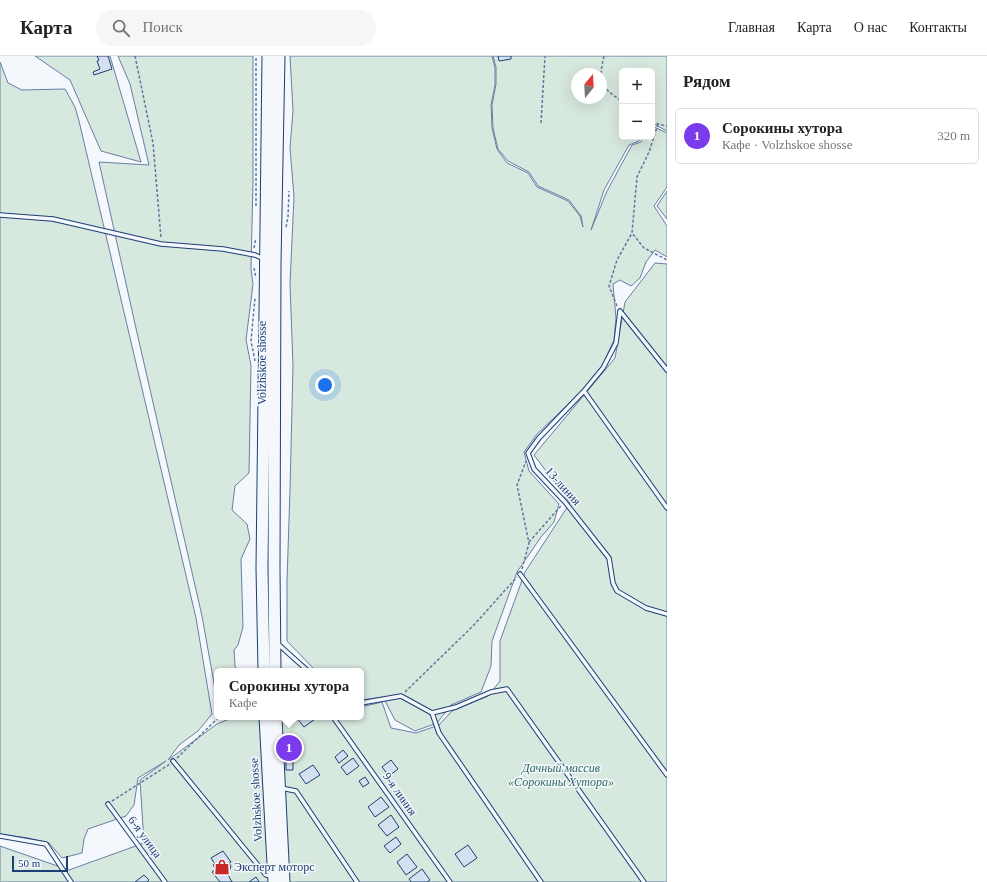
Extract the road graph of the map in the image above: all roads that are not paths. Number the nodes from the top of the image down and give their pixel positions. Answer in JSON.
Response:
{"nodes":[{"id":1,"x":268,"y":56,"type":"edge"},
{"id":2,"x":279,"y":56,"type":"edge"},
{"id":3,"x":0,"y":215,"type":"edge"},
{"id":4,"x":266,"y":260,"type":"junction"},
{"id":5,"x":667,"y":370,"type":"edge"},
{"id":6,"x":584,"y":391,"type":"junction"},
{"id":7,"x":667,"y":508,"type":"edge"},
{"id":8,"x":520,"y":574,"type":"road end"},
{"id":9,"x":667,"y":614,"type":"edge"},
{"id":10,"x":274,"y":640,"type":"junction"},
{"id":11,"x":264,"y":668,"type":"edge"},
{"id":12,"x":275,"y":668,"type":"edge"},
{"id":13,"x":305,"y":668,"type":"edge"},
{"id":14,"x":364,"y":702,"type":"edge"},
{"id":15,"x":432,"y":713,"type":"junction"},
{"id":16,"x":265,"y":720,"type":"edge"},
{"id":17,"x":276,"y":720,"type":"edge"},
{"id":18,"x":335,"y":720,"type":"edge"},
{"id":19,"x":173,"y":761,"type":"road end"},
{"id":20,"x":667,"y":775,"type":"edge"},
{"id":21,"x":279,"y":788,"type":"junction"},
{"id":22,"x":108,"y":804,"type":"road end"},
{"id":23,"x":0,"y":836,"type":"edge"},
{"id":24,"x":274,"y":879,"type":"edge"},
{"id":25,"x":71,"y":882,"type":"edge"},
{"id":26,"x":165,"y":882,"type":"edge"},
{"id":27,"x":284,"y":882,"type":"edge"},
{"id":28,"x":357,"y":882,"type":"edge"},
{"id":29,"x":450,"y":882,"type":"edge"},
{"id":30,"x":541,"y":882,"type":"edge"},
{"id":31,"x":644,"y":882,"type":"edge"}],
"edges":[{"from":1,"to":4,"type":"main road","name":"Volzhskoe shosse"},
{"from":2,"to":10,"type":"main road","name":"Volzhskoe shosse"},
{"from":3,"to":4,"type":"lane"},
{"from":4,"to":11,"type":"main road","name":"Volzhskoe shosse"},
{"from":5,"to":6,"type":"lane"},
{"from":6,"to":7,"type":"lane"},
{"from":6,"to":9,"type":"lane","name":"13-линия"},
{"from":8,"to":20,"type":"lane"},
{"from":10,"to":12,"type":"main road","name":"Volzhskoe shosse"},
{"from":10,"to":13,"type":"lane"},
{"from":14,"to":15,"type":"lane"},
{"from":15,"to":30,"type":"lane"},
{"from":15,"to":31,"type":"lane"},
{"from":16,"to":24,"type":"main road","name":"Volzhskoe shosse"},
{"from":17,"to":21,"type":"main road","name":"Volzhskoe shosse"},
{"from":18,"to":29,"type":"lane","name":"9-я линия"},
{"from":19,"to":24,"type":"lane"},
{"from":21,"to":27,"type":"main road","name":"Volzhskoe shosse"},
{"from":21,"to":28,"type":"lane"},
{"from":22,"to":26,"type":"lane","name":"6-я улица"},
{"from":23,"to":25,"type":"lane"}]}
